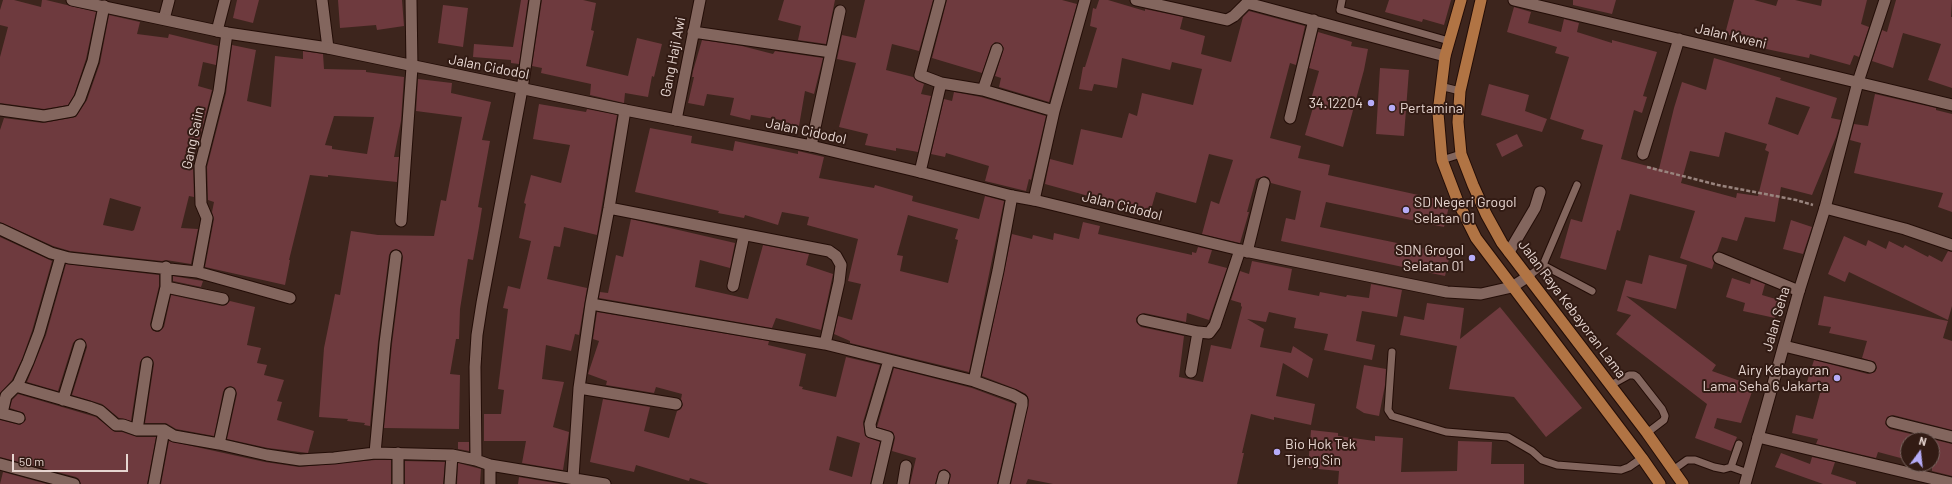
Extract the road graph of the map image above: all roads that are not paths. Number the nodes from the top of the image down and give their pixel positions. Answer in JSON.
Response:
{"nodes":[{"id":1,"x":72,"y":0,"type":"edge"},
{"id":2,"x":169,"y":0,"type":"edge"},
{"id":3,"x":225,"y":0,"type":"edge"},
{"id":4,"x":322,"y":0,"type":"edge"},
{"id":5,"x":412,"y":0,"type":"edge"},
{"id":6,"x":535,"y":0,"type":"edge"},
{"id":7,"x":700,"y":0,"type":"edge"},
{"id":8,"x":940,"y":0,"type":"edge"},
{"id":9,"x":1085,"y":0,"type":"edge"},
{"id":10,"x":1136,"y":0,"type":"edge"},
{"id":11,"x":1342,"y":0,"type":"edge"},
{"id":12,"x":1461,"y":0,"type":"edge"},
{"id":13,"x":1481,"y":0,"type":"edge"},
{"id":14,"x":1514,"y":0,"type":"edge"},
{"id":15,"x":1885,"y":0,"type":"edge"},
{"id":16,"x":104,"y":6,"type":"junction"},
{"id":17,"x":840,"y":11,"type":"dead end"},
{"id":18,"x":164,"y":19,"type":"junction"},
{"id":19,"x":1314,"y":20,"type":"junction"},
{"id":20,"x":222,"y":32,"type":"junction"},
{"id":21,"x":693,"y":32,"type":"junction"},
{"id":22,"x":1679,"y":39,"type":"junction"},
{"id":23,"x":1449,"y":41,"type":"junction"},
{"id":24,"x":326,"y":48,"type":"junction"},
{"id":25,"x":997,"y":49,"type":"dead end"},
{"id":26,"x":831,"y":52,"type":"junction"},
{"id":27,"x":1446,"y":56,"type":"junction"},
{"id":28,"x":412,"y":67,"type":"junction"},
{"id":29,"x":1858,"y":82,"type":"junction"},
{"id":30,"x":941,"y":83,"type":"junction"},
{"id":31,"x":1440,"y":86,"type":"junction"},
{"id":32,"x":522,"y":89,"type":"junction"},
{"id":33,"x":983,"y":90,"type":"junction"},
{"id":34,"x":1460,"y":91,"type":"junction"},
{"id":35,"x":1952,"y":105,"type":"edge"},
{"id":36,"x":0,"y":110,"type":"edge"},
{"id":37,"x":625,"y":110,"type":"junction"},
{"id":38,"x":1054,"y":111,"type":"junction"},
{"id":39,"x":1290,"y":118,"type":"dead end"},
{"id":40,"x":676,"y":120,"type":"junction"},
{"id":41,"x":811,"y":146,"type":"junction"},
{"id":42,"x":1461,"y":154,"type":"junction"},
{"id":43,"x":1643,"y":154,"type":"road end"},
{"id":44,"x":1442,"y":160,"type":"junction"},
{"id":45,"x":920,"y":172,"type":"junction"},
{"id":46,"x":1264,"y":183,"type":"dead end"},
{"id":47,"x":1577,"y":186,"type":"dead end"},
{"id":48,"x":1540,"y":192,"type":"dead end"},
{"id":49,"x":1012,"y":196,"type":"junction"},
{"id":50,"x":1034,"y":200,"type":"junction"},
{"id":51,"x":610,"y":208,"type":"junction"},
{"id":52,"x":1825,"y":208,"type":"junction"},
{"id":53,"x":401,"y":221,"type":"dead end"},
{"id":54,"x":0,"y":228,"type":"edge"},
{"id":55,"x":744,"y":235,"type":"junction"},
{"id":56,"x":1952,"y":245,"type":"edge"},
{"id":57,"x":1243,"y":251,"type":"junction"},
{"id":58,"x":1509,"y":252,"type":"junction"},
{"id":59,"x":61,"y":256,"type":"junction"},
{"id":60,"x":396,"y":256,"type":"dead end"},
{"id":61,"x":1719,"y":258,"type":"dead end"},
{"id":62,"x":1543,"y":265,"type":"junction"},
{"id":63,"x":166,"y":267,"type":"junction"},
{"id":64,"x":197,"y":272,"type":"junction"},
{"id":65,"x":1528,"y":276,"type":"junction"},
{"id":66,"x":733,"y":286,"type":"dead end"},
{"id":67,"x":166,"y":287,"type":"junction"},
{"id":68,"x":1512,"y":287,"type":"junction"},
{"id":69,"x":1592,"y":291,"type":"dead end"},
{"id":70,"x":1799,"y":291,"type":"junction"},
{"id":71,"x":290,"y":298,"type":"dead end"},
{"id":72,"x":222,"y":300,"type":"dead end"},
{"id":73,"x":591,"y":304,"type":"junction"},
{"id":74,"x":1143,"y":320,"type":"dead end"},
{"id":75,"x":157,"y":325,"type":"dead end"},
{"id":76,"x":1198,"y":332,"type":"junction"},
{"id":77,"x":825,"y":344,"type":"junction"},
{"id":78,"x":80,"y":345,"type":"dead end"},
{"id":79,"x":1784,"y":346,"type":"junction"},
{"id":80,"x":1392,"y":352,"type":"dead end"},
{"id":81,"x":889,"y":360,"type":"junction"},
{"id":82,"x":147,"y":363,"type":"dead end"},
{"id":83,"x":1870,"y":367,"type":"dead end"},
{"id":84,"x":1191,"y":372,"type":"dead end"},
{"id":85,"x":974,"y":381,"type":"junction"},
{"id":86,"x":18,"y":384,"type":"junction"},
{"id":87,"x":1611,"y":385,"type":"junction"},
{"id":88,"x":579,"y":388,"type":"junction"},
{"id":89,"x":230,"y":393,"type":"dead end"},
{"id":90,"x":63,"y":400,"type":"junction"},
{"id":91,"x":676,"y":404,"type":"dead end"},
{"id":92,"x":1,"y":413,"type":"edge"},
{"id":93,"x":19,"y":418,"type":"dead end"},
{"id":94,"x":1892,"y":422,"type":"dead end"},
{"id":95,"x":137,"y":430,"type":"junction"},
{"id":96,"x":164,"y":430,"type":"junction"},
{"id":97,"x":1647,"y":433,"type":"junction"},
{"id":98,"x":1758,"y":437,"type":"junction"},
{"id":99,"x":1952,"y":437,"type":"edge"},
{"id":100,"x":219,"y":444,"type":"junction"},
{"id":101,"x":1739,"y":444,"type":"dead end"},
{"id":102,"x":375,"y":453,"type":"junction"},
{"id":103,"x":398,"y":454,"type":"junction"},
{"id":104,"x":452,"y":455,"type":"junction"},
{"id":105,"x":1642,"y":458,"type":"junction"},
{"id":106,"x":476,"y":460,"type":"junction"},
{"id":107,"x":0,"y":464,"type":"edge"},
{"id":108,"x":490,"y":465,"type":"junction"},
{"id":109,"x":906,"y":466,"type":"dead end"},
{"id":110,"x":1731,"y":467,"type":"junction"},
{"id":111,"x":1673,"y":470,"type":"junction"},
{"id":112,"x":1748,"y":473,"type":"junction"},
{"id":113,"x":573,"y":478,"type":"junction"},
{"id":114,"x":1951,"y":483,"type":"dead end"},
{"id":115,"x":74,"y":484,"type":"edge"},
{"id":116,"x":154,"y":484,"type":"edge"},
{"id":117,"x":398,"y":484,"type":"edge"},
{"id":118,"x":450,"y":484,"type":"edge"},
{"id":119,"x":490,"y":484,"type":"edge"},
{"id":120,"x":605,"y":484,"type":"edge"},
{"id":121,"x":877,"y":484,"type":"edge"},
{"id":122,"x":903,"y":484,"type":"edge"},
{"id":123,"x":1004,"y":484,"type":"edge"},
{"id":124,"x":1660,"y":484,"type":"edge"},
{"id":125,"x":1683,"y":484,"type":"edge"},
{"id":126,"x":1745,"y":484,"type":"edge"}],
"edges":[{"from":1,"to":16,"type":"street","name":"Jalan Cidodol"},
{"from":2,"to":18,"type":"street"},
{"from":3,"to":20,"type":"street","name":"Gang Saiin"},
{"from":4,"to":24,"type":"street"},
{"from":5,"to":28,"type":"street"},
{"from":6,"to":32,"type":"street"},
{"from":7,"to":21,"type":"street","name":"Gang Haji Awi"},
{"from":8,"to":30,"type":"street"},
{"from":9,"to":38,"type":"street"},
{"from":10,"to":19,"type":"street"},
{"from":11,"to":23,"type":"lane"},
{"from":12,"to":23,"type":"main road"},
{"from":13,"to":34,"type":"main road","name":"Jalan Raya Kebayoran Lama"},
{"from":14,"to":22,"type":"street","name":"Jalan Kweni"},
{"from":15,"to":29,"type":"street"},
{"from":16,"to":18,"type":"street","name":"Jalan Cidodol"},
{"from":16,"to":36,"type":"street"},
{"from":17,"to":26,"type":"street"},
{"from":18,"to":20,"type":"street","name":"Jalan Cidodol"},
{"from":19,"to":27,"type":"street"},
{"from":19,"to":39,"type":"street"},
{"from":20,"to":24,"type":"street","name":"Jalan Cidodol"},
{"from":20,"to":64,"type":"street","name":"Gang Saiin"},
{"from":21,"to":26,"type":"street"},
{"from":21,"to":40,"type":"street","name":"Gang Haji Awi"},
{"from":22,"to":29,"type":"street","name":"Jalan Kweni"},
{"from":22,"to":43,"type":"street"},
{"from":23,"to":27,"type":"main road"},
{"from":24,"to":28,"type":"street","name":"Jalan Cidodol"},
{"from":25,"to":33,"type":"street"},
{"from":26,"to":41,"type":"street"},
{"from":27,"to":31,"type":"main road"},
{"from":28,"to":32,"type":"street","name":"Jalan Cidodol"},
{"from":28,"to":53,"type":"street"},
{"from":29,"to":35,"type":"street","name":"Jalan Kweni"},
{"from":29,"to":52,"type":"street","name":"Jalan Seha"},
{"from":30,"to":33,"type":"street"},
{"from":30,"to":45,"type":"street"},
{"from":31,"to":34,"type":"lane"},
{"from":31,"to":44,"type":"main road"},
{"from":32,"to":37,"type":"street","name":"Jalan Cidodol"},
{"from":32,"to":106,"type":"street"},
{"from":33,"to":38,"type":"street"},
{"from":34,"to":42,"type":"main road","name":"Jalan Raya Kebayoran Lama"},
{"from":37,"to":40,"type":"street","name":"Jalan Cidodol"},
{"from":37,"to":51,"type":"street"},
{"from":38,"to":50,"type":"street"},
{"from":40,"to":41,"type":"street","name":"Jalan Cidodol"},
{"from":41,"to":45,"type":"street","name":"Jalan Cidodol"},
{"from":42,"to":44,"type":"lane"},
{"from":42,"to":58,"type":"main road","name":"Jalan Raya Kebayoran Lama"},
{"from":44,"to":68,"type":"main road"},
{"from":45,"to":49,"type":"street","name":"Jalan Cidodol"},
{"from":46,"to":57,"type":"street"},
{"from":47,"to":62,"type":"lane"},
{"from":48,"to":58,"type":"street"},
{"from":49,"to":50,"type":"street","name":"Jalan Cidodol"},
{"from":49,"to":85,"type":"street"},
{"from":50,"to":57,"type":"street","name":"Jalan Cidodol"},
{"from":51,"to":55,"type":"street"},
{"from":51,"to":73,"type":"street"},
{"from":52,"to":56,"type":"street"},
{"from":52,"to":70,"type":"street","name":"Jalan Seha"},
{"from":54,"to":59,"type":"street"},
{"from":55,"to":66,"type":"street"},
{"from":55,"to":77,"type":"street"},
{"from":57,"to":68,"type":"street","name":"Jalan Cidodol"},
{"from":57,"to":76,"type":"street"},
{"from":58,"to":65,"type":"main road","name":"Jalan Raya Kebayoran Lama"},
{"from":59,"to":63,"type":"street"},
{"from":59,"to":86,"type":"street"},
{"from":60,"to":102,"type":"street"},
{"from":61,"to":70,"type":"street"},
{"from":62,"to":65,"type":"lane"},
{"from":62,"to":69,"type":"lane"},
{"from":63,"to":64,"type":"street"},
{"from":63,"to":67,"type":"street"},
{"from":64,"to":71,"type":"street"},
{"from":65,"to":68,"type":"street","name":"Jalan Cidodol"},
{"from":65,"to":87,"type":"main road","name":"Jalan Raya Kebayoran Lama"},
{"from":67,"to":72,"type":"street"},
{"from":67,"to":75,"type":"street"},
{"from":68,"to":105,"type":"main road"},
{"from":70,"to":79,"type":"street","name":"Jalan Seha"},
{"from":73,"to":77,"type":"street"},
{"from":73,"to":88,"type":"street"},
{"from":74,"to":76,"type":"street"},
{"from":76,"to":84,"type":"street"},
{"from":77,"to":81,"type":"street"},
{"from":78,"to":90,"type":"street"},
{"from":79,"to":83,"type":"street"},
{"from":79,"to":98,"type":"street","name":"Jalan Seha"},
{"from":80,"to":105,"type":"lane"},
{"from":81,"to":85,"type":"street"},
{"from":81,"to":121,"type":"street"},
{"from":82,"to":95,"type":"street"},
{"from":85,"to":123,"type":"street"},
{"from":86,"to":90,"type":"street"},
{"from":86,"to":92,"type":"street"},
{"from":87,"to":97,"type":"main road","name":"Jalan Raya Kebayoran Lama"},
{"from":87,"to":97,"type":"lane"},
{"from":88,"to":91,"type":"street"},
{"from":88,"to":113,"type":"street"},
{"from":89,"to":100,"type":"street"},
{"from":90,"to":95,"type":"street"},
{"from":92,"to":93,"type":"street"},
{"from":94,"to":99,"type":"street"},
{"from":95,"to":96,"type":"street"},
{"from":96,"to":100,"type":"street"},
{"from":96,"to":116,"type":"street"},
{"from":97,"to":111,"type":"main road","name":"Jalan Raya Kebayoran Lama"},
{"from":98,"to":112,"type":"street","name":"Jalan Seha"},
{"from":98,"to":114,"type":"street"},
{"from":100,"to":102,"type":"street"},
{"from":101,"to":110,"type":"lane"},
{"from":102,"to":103,"type":"street"},
{"from":103,"to":104,"type":"street"},
{"from":103,"to":117,"type":"street"},
{"from":104,"to":106,"type":"street"},
{"from":104,"to":118,"type":"street"},
{"from":105,"to":124,"type":"main road"},
{"from":106,"to":108,"type":"street"},
{"from":107,"to":115,"type":"street"},
{"from":108,"to":113,"type":"street"},
{"from":108,"to":119,"type":"street"},
{"from":109,"to":122,"type":"street"},
{"from":110,"to":111,"type":"lane"},
{"from":110,"to":112,"type":"lane"},
{"from":111,"to":125,"type":"main road","name":"Jalan Raya Kebayoran Lama"},
{"from":112,"to":126,"type":"street","name":"Jalan Seha"},
{"from":113,"to":120,"type":"street"}]}
